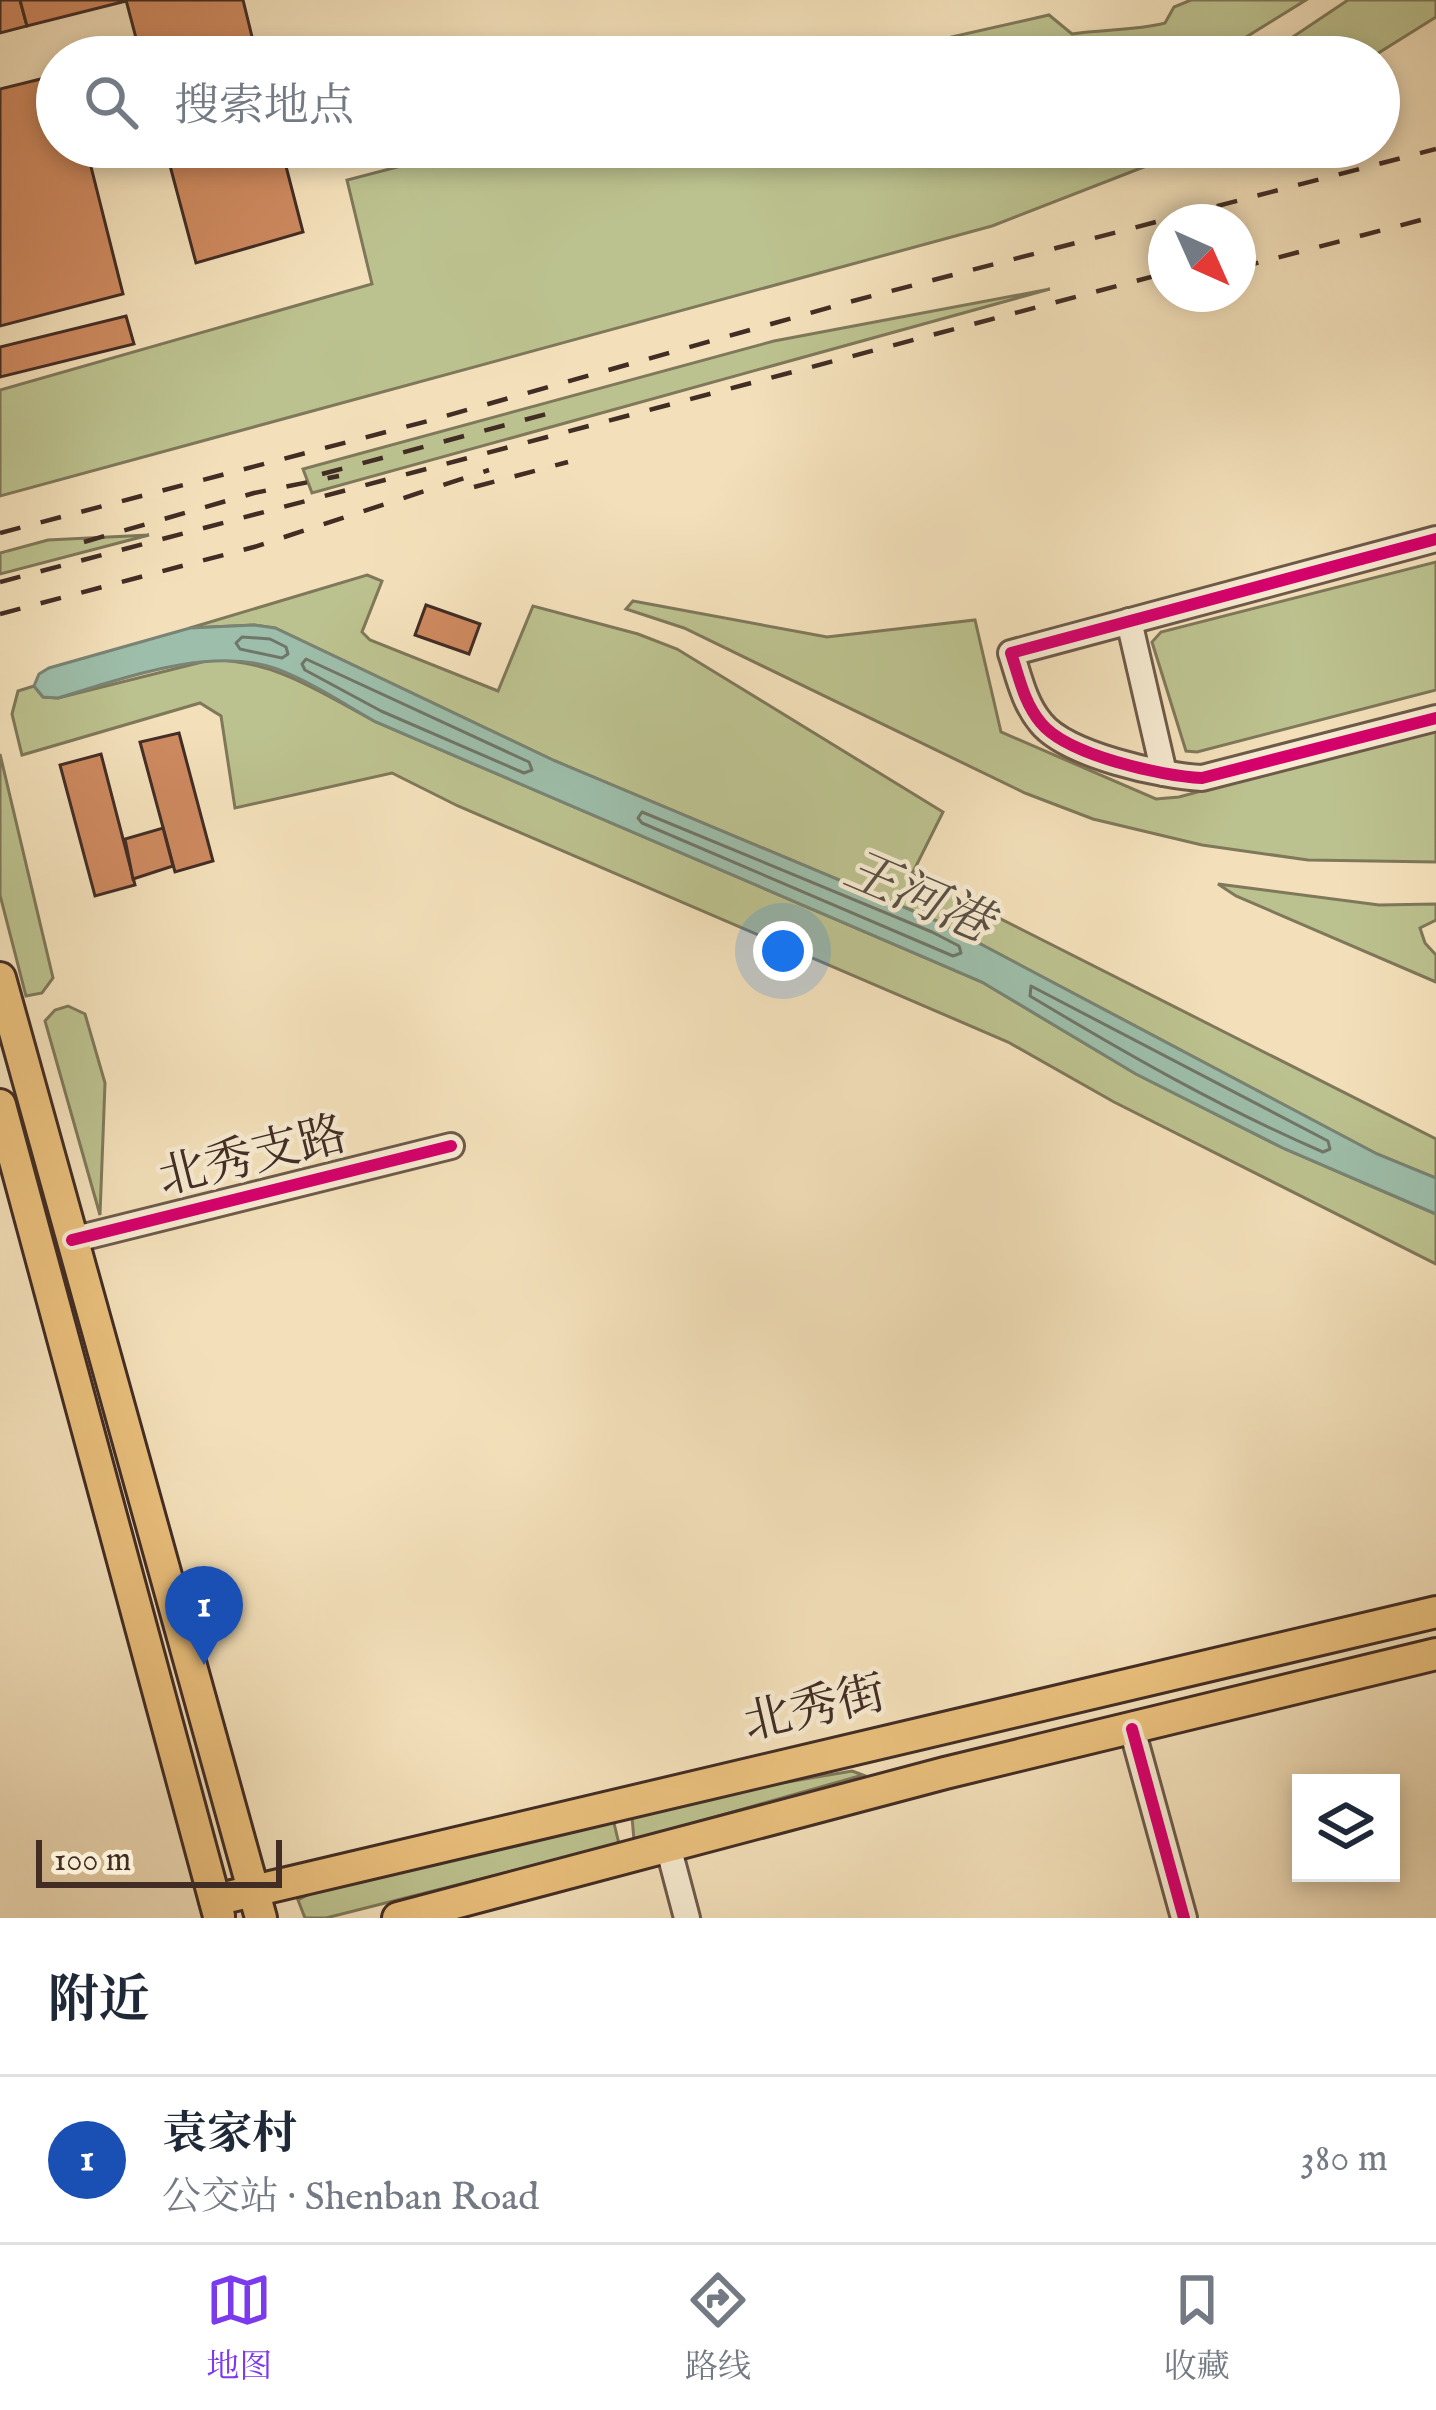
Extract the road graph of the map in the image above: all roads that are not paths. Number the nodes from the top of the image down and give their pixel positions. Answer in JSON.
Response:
{"nodes":[{"id":1,"x":1436,"y":539,"type":"edge"},
{"id":2,"x":1129,"y":621,"type":"junction"},
{"id":3,"x":1436,"y":718,"type":"edge"},
{"id":4,"x":1164,"y":773,"type":"junction"},
{"id":5,"x":0,"y":977,"type":"edge"},
{"id":6,"x":0,"y":1105,"type":"edge"},
{"id":7,"x":451,"y":1146,"type":"dead end"},
{"id":8,"x":72,"y":1240,"type":"junction"},
{"id":9,"x":1436,"y":1612,"type":"edge"},
{"id":10,"x":1436,"y":1654,"type":"edge"},
{"id":11,"x":1132,"y":1729,"type":"junction"},
{"id":12,"x":668,"y":1846,"type":"junction"},
{"id":13,"x":258,"y":1904,"type":"edge"},
{"id":14,"x":217,"y":1909,"type":"edge"},
{"id":15,"x":398,"y":1918,"type":"edge"},
{"id":16,"x":687,"y":1918,"type":"edge"},
{"id":17,"x":1184,"y":1918,"type":"edge"}],
"edges":[{"from":1,"to":2,"type":"street"},
{"from":2,"to":4,"type":"street"},
{"from":2,"to":4,"type":"street"},
{"from":3,"to":4,"type":"street"},
{"from":5,"to":8,"type":"main road"},
{"from":6,"to":14,"type":"main road"},
{"from":7,"to":8,"type":"street","name":"北秀支路"},
{"from":8,"to":13,"type":"main road"},
{"from":9,"to":13,"type":"main road","name":"北秀街"},
{"from":10,"to":11,"type":"main road","name":"北秀街"},
{"from":11,"to":12,"type":"main road","name":"北秀街"},
{"from":11,"to":17,"type":"street"},
{"from":12,"to":15,"type":"main road","name":"北秀街"},
{"from":12,"to":16,"type":"street"},
{"from":13,"to":14,"type":"main road","name":"北秀街"}]}
